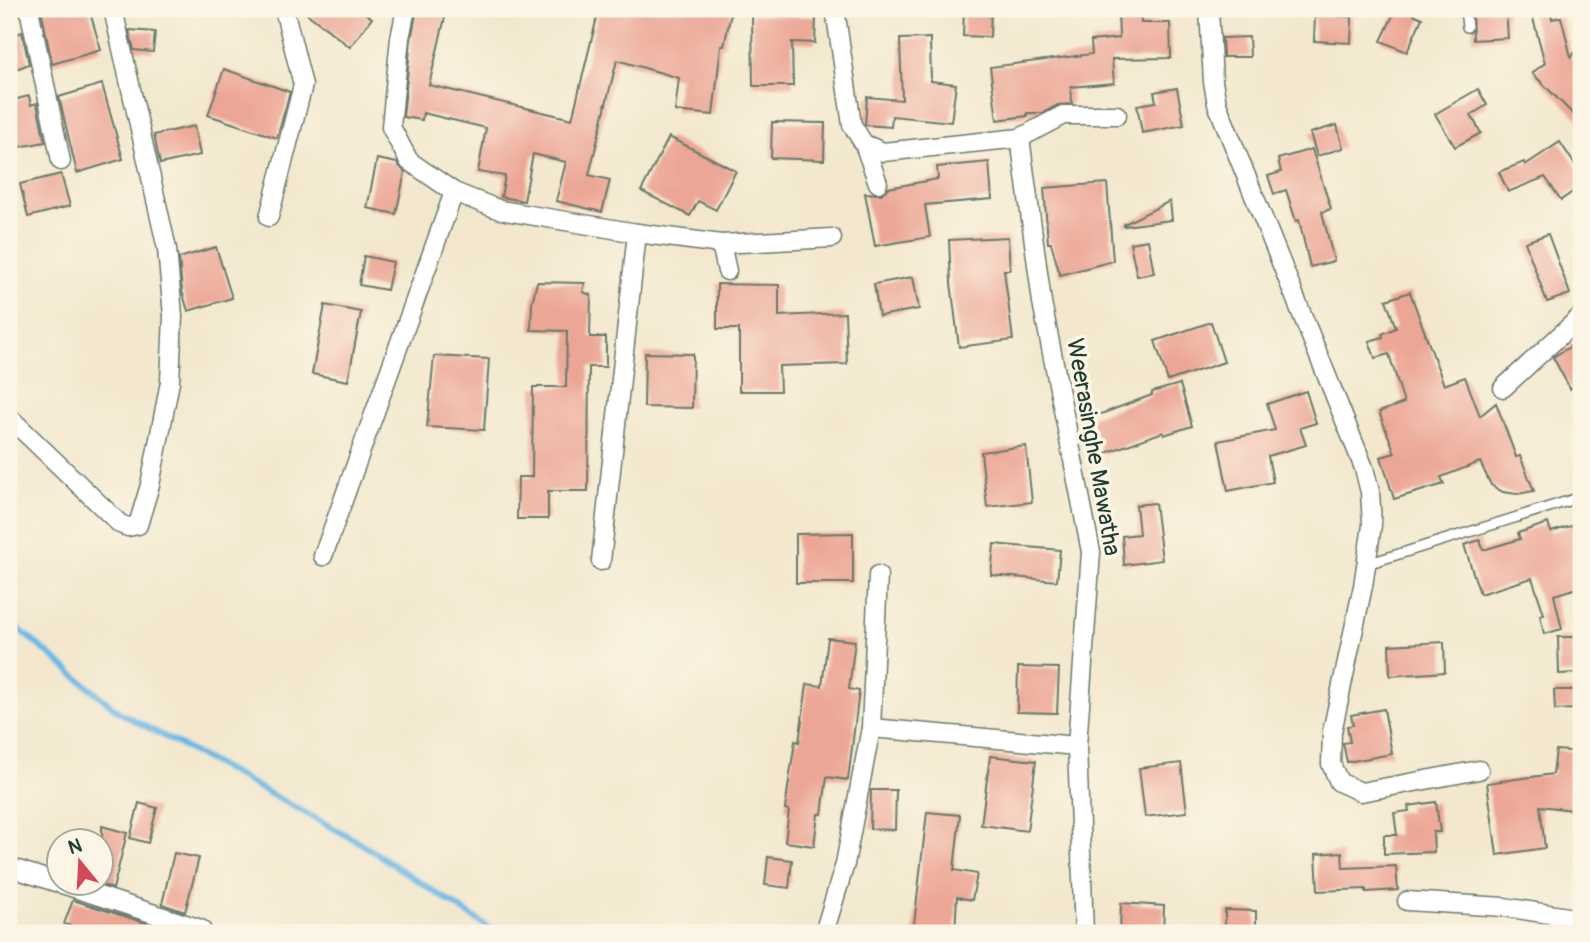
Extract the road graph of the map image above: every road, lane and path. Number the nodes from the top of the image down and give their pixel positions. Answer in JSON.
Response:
{"nodes":[{"id":1,"x":29,"y":9,"type":"edge"},
{"id":2,"x":113,"y":9,"type":"edge"},
{"id":3,"x":284,"y":9,"type":"edge"},
{"id":4,"x":406,"y":9,"type":"edge"},
{"id":5,"x":835,"y":9,"type":"edge"},
{"id":6,"x":1209,"y":9,"type":"edge"},
{"id":7,"x":1465,"y":9,"type":"edge"},
{"id":8,"x":1467,"y":27,"type":"dead end"},
{"id":9,"x":1117,"y":115,"type":"dead end"},
{"id":10,"x":1020,"y":138,"type":"junction"},
{"id":11,"x":864,"y":144,"type":"junction"},
{"id":12,"x":61,"y":161,"type":"dead end"},
{"id":13,"x":878,"y":183,"type":"dead end"},
{"id":14,"x":454,"y":192,"type":"junction"},
{"id":15,"x":269,"y":217,"type":"dead end"},
{"id":16,"x":637,"y":233,"type":"junction"},
{"id":17,"x":832,"y":238,"type":"dead end"},
{"id":18,"x":721,"y":244,"type":"junction"},
{"id":19,"x":727,"y":271,"type":"dead end"},
{"id":20,"x":1581,"y":316,"type":"edge"},
{"id":21,"x":1503,"y":388,"type":"dead end"},
{"id":22,"x":9,"y":417,"type":"edge"},
{"id":23,"x":1581,"y":497,"type":"edge"},
{"id":24,"x":323,"y":556,"type":"dead end"},
{"id":25,"x":601,"y":561,"type":"dead end"},
{"id":26,"x":1367,"y":564,"type":"junction"},
{"id":27,"x":878,"y":575,"type":"dead end"},
{"id":28,"x":871,"y":727,"type":"junction"},
{"id":29,"x":1077,"y":746,"type":"junction"},
{"id":30,"x":1479,"y":770,"type":"dead end"},
{"id":31,"x":9,"y":867,"type":"edge"},
{"id":32,"x":1406,"y":901,"type":"dead end"},
{"id":33,"x":1581,"y":919,"type":"edge"},
{"id":34,"x":201,"y":929,"type":"dead end"},
{"id":35,"x":824,"y":933,"type":"edge"},
{"id":36,"x":1084,"y":933,"type":"edge"}],
"edges":[{"from":1,"to":12,"type":"street"},
{"from":2,"to":22,"type":"street"},
{"from":3,"to":15,"type":"street"},
{"from":4,"to":14,"type":"street"},
{"from":5,"to":11,"type":"street"},
{"from":6,"to":26,"type":"street"},
{"from":7,"to":8,"type":"lane"},
{"from":9,"to":10,"type":"street"},
{"from":10,"to":11,"type":"street"},
{"from":10,"to":29,"type":"street","name":"Weerasinghe Mawatha"},
{"from":11,"to":13,"type":"street"},
{"from":14,"to":16,"type":"street"},
{"from":14,"to":24,"type":"street"},
{"from":16,"to":18,"type":"street"},
{"from":16,"to":25,"type":"street"},
{"from":17,"to":18,"type":"street"},
{"from":18,"to":19,"type":"street"},
{"from":20,"to":21,"type":"street"},
{"from":23,"to":26,"type":"lane"},
{"from":26,"to":30,"type":"street"},
{"from":27,"to":28,"type":"street"},
{"from":28,"to":29,"type":"street"},
{"from":28,"to":35,"type":"street"},
{"from":29,"to":36,"type":"street","name":"Weerasinghe Mawatha"},
{"from":31,"to":34,"type":"street"},
{"from":32,"to":33,"type":"street"}]}
